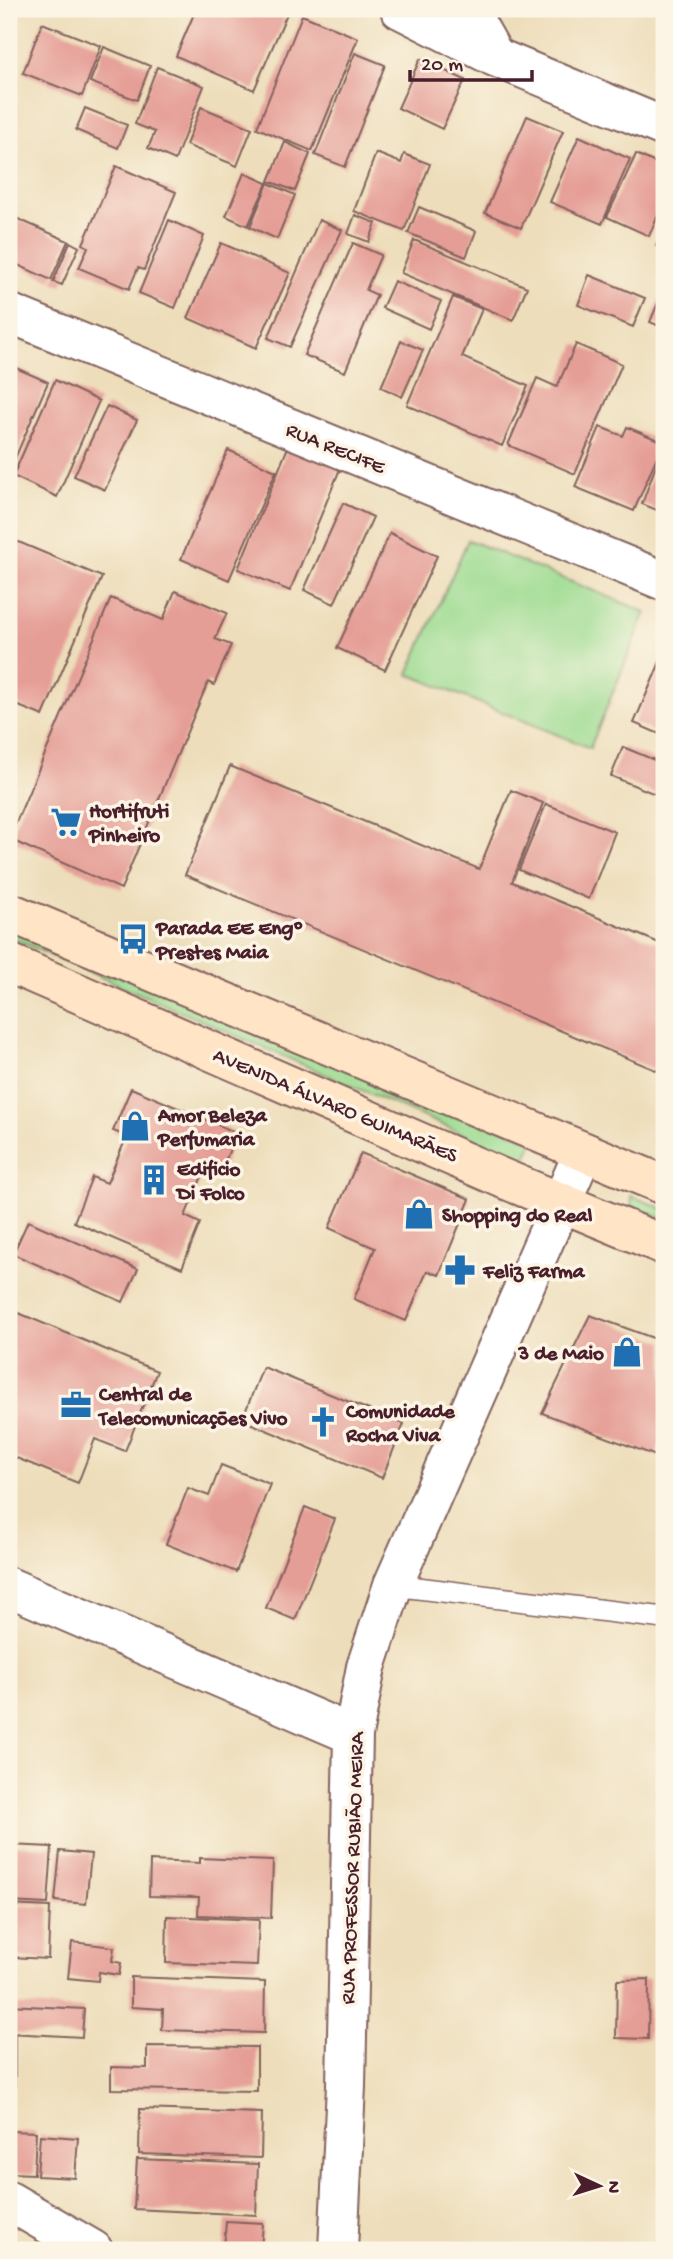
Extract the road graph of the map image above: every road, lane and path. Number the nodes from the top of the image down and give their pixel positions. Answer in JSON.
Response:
{"nodes":[{"id":1,"x":400,"y":9,"type":"edge"},
{"id":2,"x":468,"y":9,"type":"edge"},
{"id":3,"x":495,"y":57,"type":"junction"},
{"id":4,"x":664,"y":127,"type":"edge"},
{"id":5,"x":9,"y":313,"type":"edge"},
{"id":6,"x":664,"y":581,"type":"edge"},
{"id":7,"x":9,"y":912,"type":"edge"},
{"id":8,"x":9,"y":963,"type":"edge"},
{"id":9,"x":583,"y":1153,"type":"junction"},
{"id":10,"x":664,"y":1185,"type":"edge"},
{"id":11,"x":564,"y":1202,"type":"junction"},
{"id":12,"x":664,"y":1244,"type":"edge"},
{"id":13,"x":393,"y":1585,"type":"junction"},
{"id":14,"x":9,"y":1587,"type":"edge"},
{"id":15,"x":664,"y":1618,"type":"edge"},
{"id":16,"x":353,"y":1735,"type":"junction"},
{"id":17,"x":9,"y":2202,"type":"edge"},
{"id":18,"x":93,"y":2250,"type":"edge"},
{"id":19,"x":338,"y":2250,"type":"edge"}],
"edges":[{"from":1,"to":3,"type":"street"},
{"from":2,"to":3,"type":"street"},
{"from":3,"to":4,"type":"street"},
{"from":5,"to":6,"type":"street","name":"RUA RECIFE"},
{"from":7,"to":9,"type":"street"},
{"from":8,"to":11,"type":"street","name":"AVENIDA ÁLVARO GUIMARÃES"},
{"from":9,"to":10,"type":"street"},
{"from":9,"to":11,"type":"street","name":"RUA PROFESSOR RUBIÃO MEIRA"},
{"from":11,"to":12,"type":"street","name":"AVENIDA ÁLVARO GUIMARÃES"},
{"from":11,"to":13,"type":"street","name":"RUA PROFESSOR RUBIÃO MEIRA"},
{"from":13,"to":15,"type":"lane"},
{"from":13,"to":16,"type":"street","name":"RUA PROFESSOR RUBIÃO MEIRA"},
{"from":14,"to":16,"type":"street"},
{"from":16,"to":19,"type":"street","name":"RUA PROFESSOR RUBIÃO MEIRA"},
{"from":17,"to":18,"type":"street"}]}
